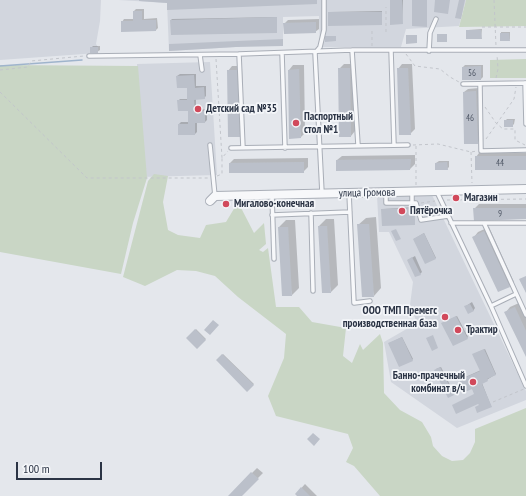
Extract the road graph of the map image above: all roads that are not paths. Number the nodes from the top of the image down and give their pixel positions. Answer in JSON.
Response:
{"nodes":[{"id":1,"x":324,"y":0,"type":"edge"},
{"id":2,"x":436,"y":19,"type":"dead end"},
{"id":3,"x":352,"y":50,"type":"junction"},
{"id":4,"x":391,"y":50,"type":"junction"},
{"id":5,"x":526,"y":50,"type":"edge"},
{"id":6,"x":429,"y":51,"type":"junction"},
{"id":7,"x":315,"y":52,"type":"junction"},
{"id":8,"x":282,"y":53,"type":"junction"},
{"id":9,"x":239,"y":54,"type":"junction"},
{"id":10,"x":200,"y":55,"type":"junction"},
{"id":11,"x":89,"y":56,"type":"road end"},
{"id":12,"x":202,"y":70,"type":"dead end"},
{"id":13,"x":526,"y":83,"type":"edge"},
{"id":14,"x":463,"y":84,"type":"road end"},
{"id":15,"x":480,"y":84,"type":"junction"},
{"id":16,"x":526,"y":124,"type":"edge"},
{"id":17,"x":210,"y":145,"type":"dead end"},
{"id":18,"x":358,"y":145,"type":"junction"},
{"id":19,"x":394,"y":145,"type":"junction"},
{"id":20,"x":408,"y":145,"type":"road end"},
{"id":21,"x":320,"y":147,"type":"junction"},
{"id":22,"x":231,"y":148,"type":"road end"},
{"id":23,"x":243,"y":148,"type":"junction"},
{"id":24,"x":285,"y":148,"type":"junction"},
{"id":25,"x":526,"y":150,"type":"edge"},
{"id":26,"x":526,"y":189,"type":"edge"},
{"id":27,"x":436,"y":191,"type":"junction"},
{"id":28,"x":386,"y":192,"type":"junction"},
{"id":29,"x":414,"y":192,"type":"junction"},
{"id":30,"x":349,"y":193,"type":"junction"},
{"id":31,"x":322,"y":194,"type":"junction"},
{"id":32,"x":272,"y":195,"type":"junction"},
{"id":33,"x":212,"y":198,"type":"joint"},
{"id":34,"x":414,"y":203,"type":"junction"},
{"id":35,"x":350,"y":212,"type":"junction"},
{"id":36,"x":311,"y":213,"type":"junction"},
{"id":37,"x":272,"y":215,"type":"junction"},
{"id":38,"x":448,"y":216,"type":"junction"},
{"id":39,"x":451,"y":223,"type":"junction"},
{"id":40,"x":484,"y":223,"type":"junction"},
{"id":41,"x":526,"y":223,"type":"edge"},
{"id":42,"x":274,"y":259,"type":"dead end"},
{"id":43,"x":313,"y":291,"type":"dead end"},
{"id":44,"x":516,"y":294,"type":"junction"},
{"id":45,"x":370,"y":301,"type":"dead end"},
{"id":46,"x":491,"y":306,"type":"junction"},
{"id":47,"x":526,"y":315,"type":"edge"},
{"id":48,"x":526,"y":387,"type":"edge"}],
"edges":[{"from":1,"to":7,"type":"lane"},
{"from":2,"to":6,"type":"lane"},
{"from":3,"to":4,"type":"lane"},
{"from":3,"to":7,"type":"lane"},
{"from":3,"to":18,"type":"lane"},
{"from":4,"to":6,"type":"lane"},
{"from":4,"to":19,"type":"lane"},
{"from":5,"to":6,"type":"lane"},
{"from":7,"to":8,"type":"lane"},
{"from":7,"to":21,"type":"lane"},
{"from":8,"to":9,"type":"lane"},
{"from":8,"to":24,"type":"lane"},
{"from":9,"to":10,"type":"lane"},
{"from":9,"to":23,"type":"lane"},
{"from":10,"to":11,"type":"lane"},
{"from":10,"to":12,"type":"lane"},
{"from":13,"to":15,"type":"lane"},
{"from":13,"to":16,"type":"lane"},
{"from":14,"to":15,"type":"lane"},
{"from":15,"to":25,"type":"lane"},
{"from":17,"to":33,"type":"lane"},
{"from":18,"to":19,"type":"lane"},
{"from":18,"to":21,"type":"lane"},
{"from":19,"to":20,"type":"lane"},
{"from":21,"to":24,"type":"lane"},
{"from":21,"to":31,"type":"lane"},
{"from":22,"to":23,"type":"lane"},
{"from":23,"to":24,"type":"lane"},
{"from":26,"to":27,"type":"street","name":"улица Громова"},
{"from":27,"to":29,"type":"street","name":"улица Громова"},
{"from":27,"to":38,"type":"lane"},
{"from":28,"to":29,"type":"street","name":"улица Громова"},
{"from":28,"to":30,"type":"street","name":"улица Громова"},
{"from":28,"to":34,"type":"lane"},
{"from":29,"to":34,"type":"lane"},
{"from":30,"to":31,"type":"street","name":"улица Громова"},
{"from":30,"to":35,"type":"lane"},
{"from":31,"to":32,"type":"street","name":"улица Громова"},
{"from":32,"to":33,"type":"street","name":"улица Громова"},
{"from":32,"to":37,"type":"lane"},
{"from":34,"to":38,"type":"lane"},
{"from":35,"to":36,"type":"lane"},
{"from":35,"to":45,"type":"lane"},
{"from":36,"to":37,"type":"lane"},
{"from":36,"to":43,"type":"lane"},
{"from":37,"to":42,"type":"lane"},
{"from":38,"to":39,"type":"lane"},
{"from":39,"to":40,"type":"lane"},
{"from":39,"to":46,"type":"lane"},
{"from":40,"to":41,"type":"lane"},
{"from":40,"to":44,"type":"lane"},
{"from":44,"to":46,"type":"lane"},
{"from":44,"to":47,"type":"lane"},
{"from":46,"to":48,"type":"lane"}]}
